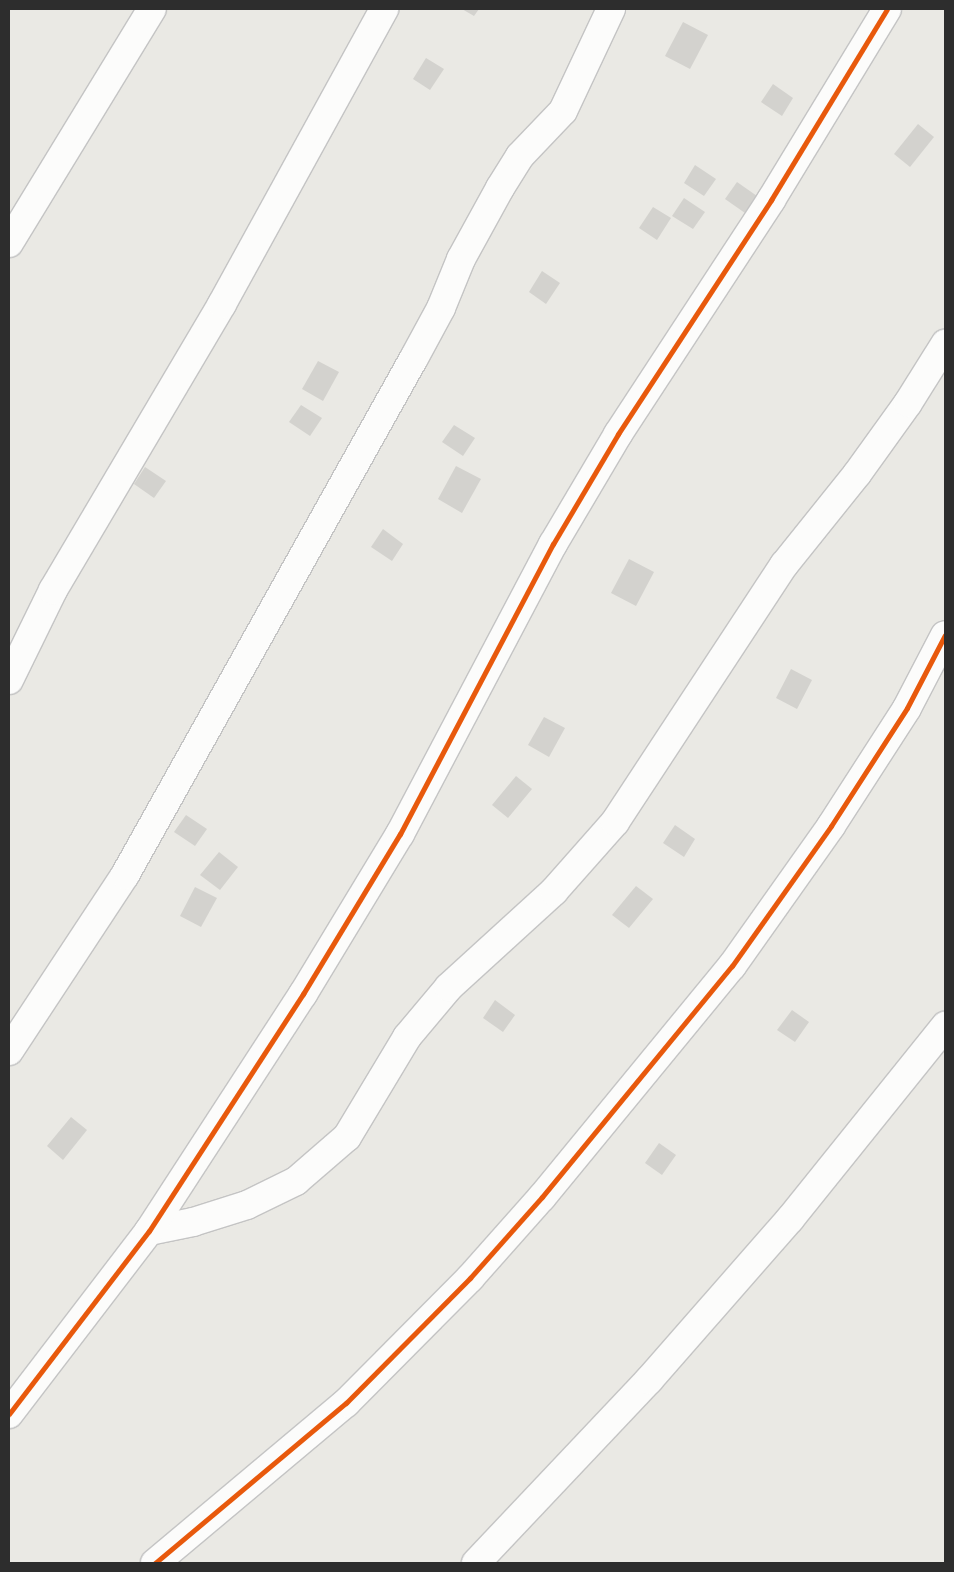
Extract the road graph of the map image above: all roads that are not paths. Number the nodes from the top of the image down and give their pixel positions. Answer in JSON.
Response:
{"nodes":[{"id":1,"x":152,"y":9,"type":"edge"},
{"id":2,"x":384,"y":9,"type":"edge"},
{"id":3,"x":612,"y":9,"type":"edge"},
{"id":4,"x":887,"y":9,"type":"edge"},
{"id":5,"x":9,"y":244,"type":"edge"},
{"id":6,"x":945,"y":344,"type":"edge"},
{"id":7,"x":945,"y":635,"type":"edge"},
{"id":8,"x":9,"y":680,"type":"edge"},
{"id":9,"x":945,"y":1026,"type":"edge"},
{"id":10,"x":9,"y":1051,"type":"edge"},
{"id":11,"x":150,"y":1231,"type":"junction"},
{"id":12,"x":9,"y":1414,"type":"edge"},
{"id":13,"x":155,"y":1563,"type":"edge"},
{"id":14,"x":476,"y":1563,"type":"edge"}],
"edges":[{"from":1,"to":5,"type":"street"},
{"from":2,"to":8,"type":"street"},
{"from":3,"to":10,"type":"street"},
{"from":4,"to":11,"type":"street"},
{"from":6,"to":11,"type":"street"},
{"from":7,"to":13,"type":"street"},
{"from":9,"to":14,"type":"street"},
{"from":11,"to":12,"type":"street"}]}
